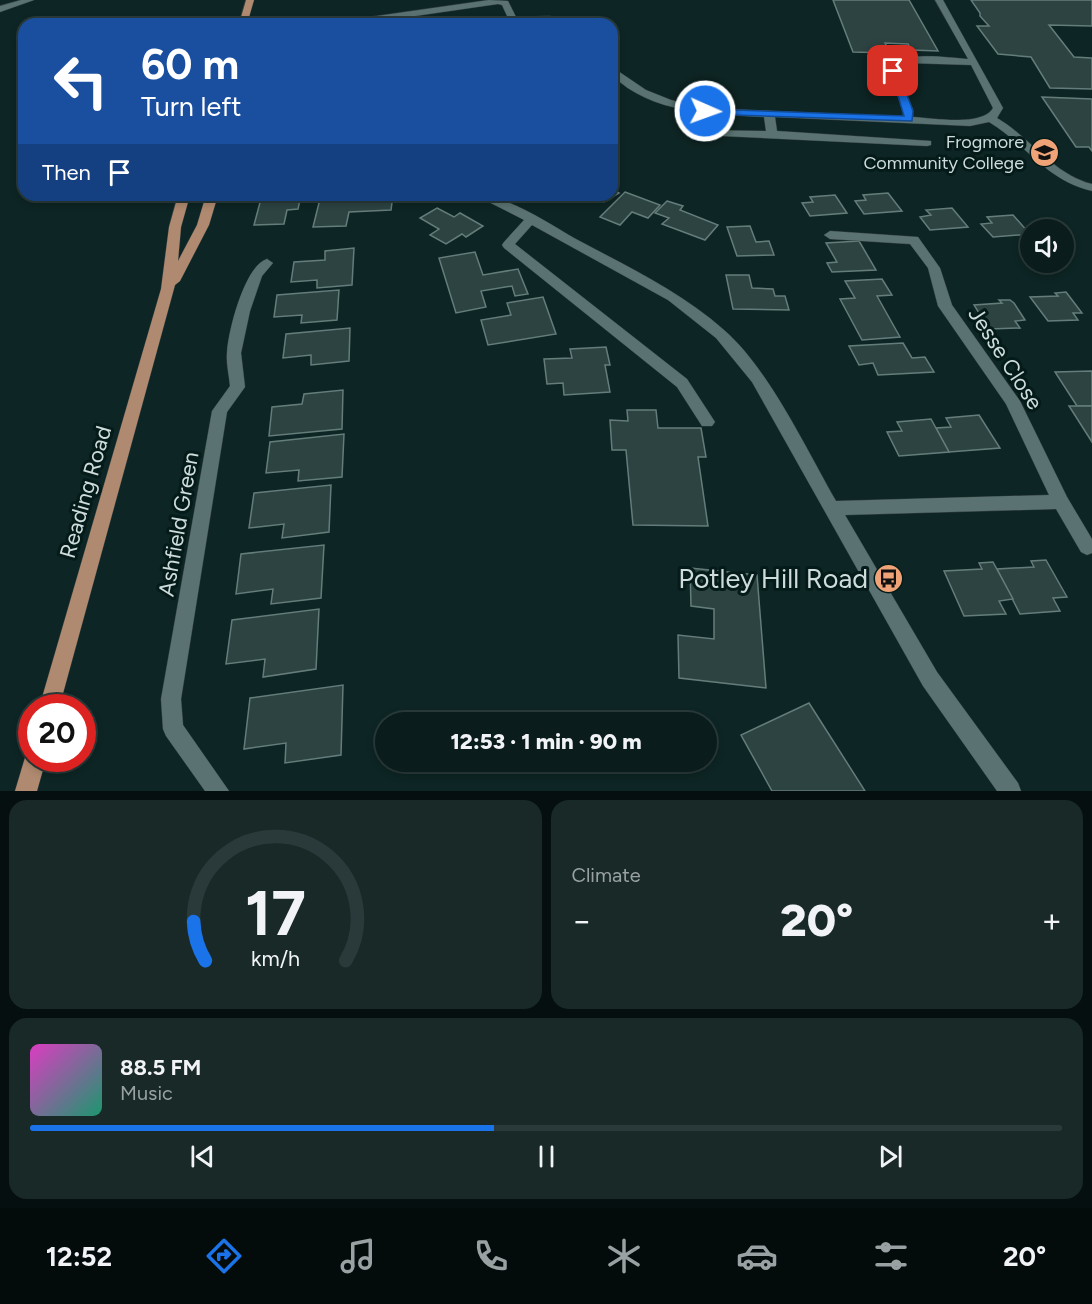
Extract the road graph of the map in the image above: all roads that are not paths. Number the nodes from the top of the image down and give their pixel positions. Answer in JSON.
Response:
{"nodes":[{"id":1,"x":30,"y":0,"type":"edge"},
{"id":2,"x":250,"y":0,"type":"edge"},
{"id":3,"x":939,"y":0,"type":"edge"},
{"id":4,"x":0,"y":9,"type":"edge"},
{"id":5,"x":245,"y":18,"type":"edge"},
{"id":6,"x":383,"y":18,"type":"edge"},
{"id":7,"x":512,"y":18,"type":"edge"},
{"id":8,"x":974,"y":62,"type":"junction"},
{"id":9,"x":618,"y":78,"type":"edge"},
{"id":10,"x":769,"y":114,"type":"junction"},
{"id":11,"x":990,"y":118,"type":"junction"},
{"id":12,"x":908,"y":119,"type":"junction"},
{"id":13,"x":701,"y":132,"type":"dead end"},
{"id":14,"x":772,"y":134,"type":"junction"},
{"id":15,"x":927,"y":143,"type":"dead end"},
{"id":16,"x":1092,"y":188,"type":"edge"},
{"id":17,"x":182,"y":201,"type":"edge"},
{"id":18,"x":210,"y":201,"type":"edge"},
{"id":19,"x":494,"y":201,"type":"edge"},
{"id":20,"x":531,"y":219,"type":"junction"},
{"id":21,"x":831,"y":235,"type":"dead end"},
{"id":22,"x":267,"y":263,"type":"dead end"},
{"id":23,"x":168,"y":289,"type":"junction"},
{"id":24,"x":708,"y":422,"type":"dead end"},
{"id":25,"x":1061,"y":502,"type":"junction"},
{"id":26,"x":833,"y":508,"type":"junction"},
{"id":27,"x":1087,"y":547,"type":"dead end"},
{"id":28,"x":54,"y":694,"type":"edge"},
{"id":29,"x":31,"y":772,"type":"edge"},
{"id":30,"x":26,"y":791,"type":"edge"},
{"id":31,"x":218,"y":791,"type":"edge"},
{"id":32,"x":1010,"y":791,"type":"edge"}],
"edges":[{"from":1,"to":4,"type":"street"},
{"from":2,"to":5,"type":"main road"},
{"from":3,"to":8,"type":"street"},
{"from":6,"to":7,"type":"street"},
{"from":8,"to":11,"type":"street"},
{"from":8,"to":12,"type":"street"},
{"from":9,"to":10,"type":"street"},
{"from":10,"to":12,"type":"street"},
{"from":10,"to":14,"type":"street"},
{"from":11,"to":12,"type":"street"},
{"from":11,"to":16,"type":"street"},
{"from":13,"to":14,"type":"street"},
{"from":14,"to":15,"type":"street"},
{"from":17,"to":23,"type":"main road","name":"Reading Road"},
{"from":18,"to":23,"type":"main road","name":"Reading Road"},
{"from":19,"to":20,"type":"street"},
{"from":20,"to":24,"type":"street"},
{"from":20,"to":26,"type":"street"},
{"from":21,"to":25,"type":"street","name":"Jesse Close"},
{"from":22,"to":31,"type":"street","name":"Ashfield Green"},
{"from":23,"to":28,"type":"main road","name":"Reading Road"},
{"from":25,"to":26,"type":"street"},
{"from":25,"to":27,"type":"street","name":"Jesse Close"},
{"from":26,"to":32,"type":"street"},
{"from":29,"to":30,"type":"main road"}]}
